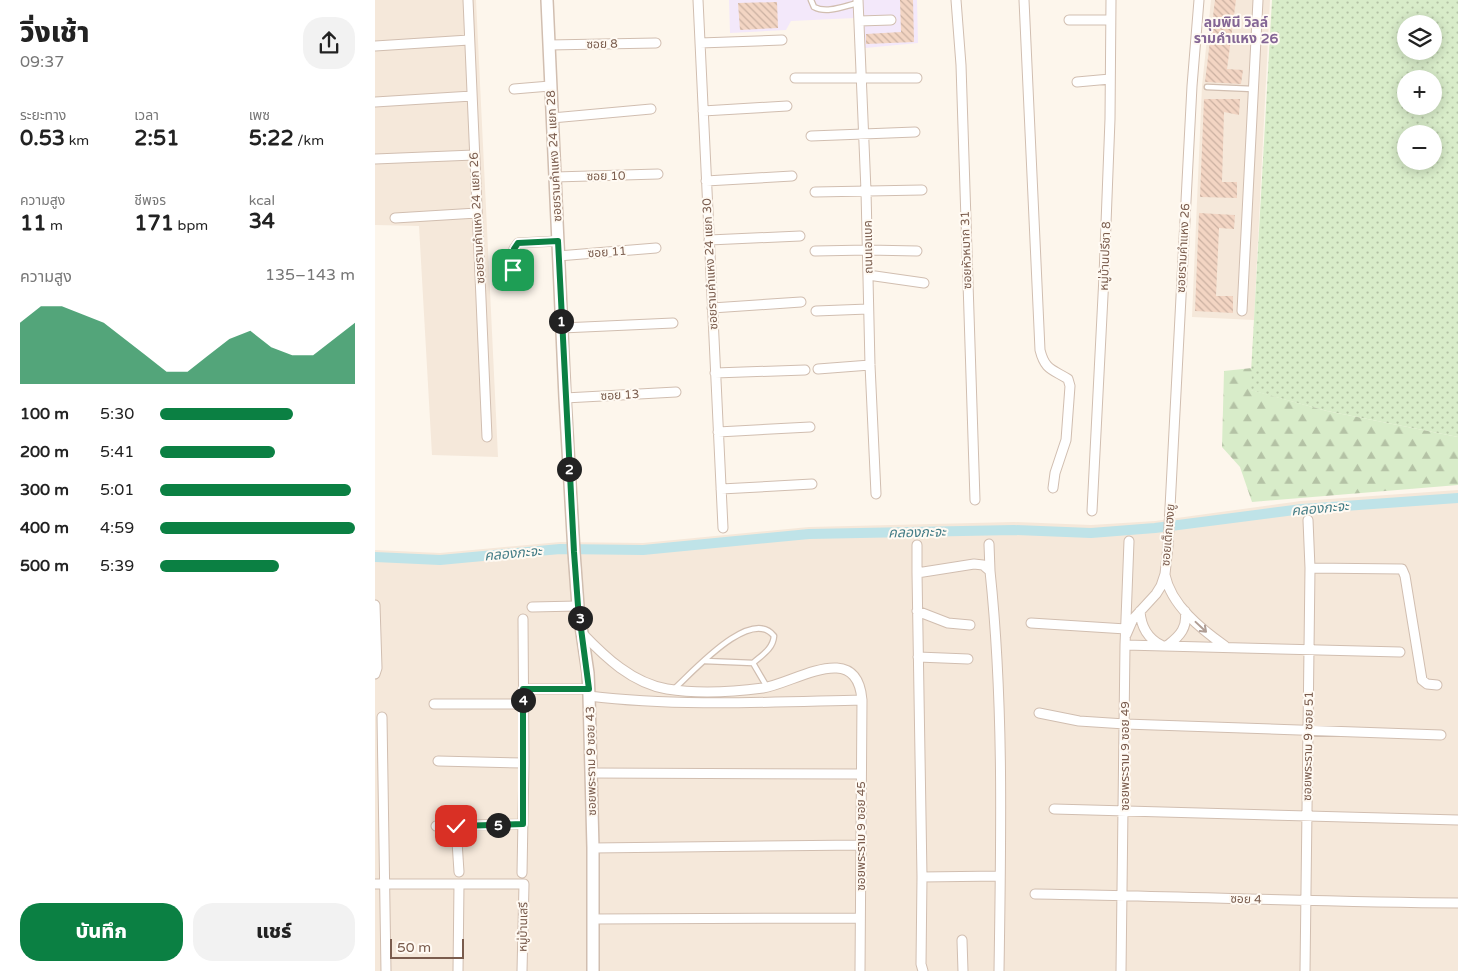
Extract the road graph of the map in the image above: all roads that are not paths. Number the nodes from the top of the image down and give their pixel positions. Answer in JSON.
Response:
{"nodes":[{"id":1,"x":468,"y":0,"type":"edge"},
{"id":2,"x":547,"y":0,"type":"edge"},
{"id":3,"x":698,"y":0,"type":"edge"},
{"id":4,"x":811,"y":0,"type":"edge"},
{"id":5,"x":956,"y":0,"type":"edge"},
{"id":6,"x":1024,"y":0,"type":"edge"},
{"id":7,"x":1111,"y":0,"type":"edge"},
{"id":8,"x":1199,"y":0,"type":"edge"},
{"id":9,"x":1258,"y":0,"type":"edge"},
{"id":10,"x":858,"y":1,"type":"edge"},
{"id":11,"x":891,"y":20,"type":"dead end"},
{"id":12,"x":1069,"y":20,"type":"dead end"},
{"id":13,"x":1110,"y":20,"type":"junction"},
{"id":14,"x":859,"y":21,"type":"junction"},
{"id":15,"x":469,"y":40,"type":"junction"},
{"id":16,"x":782,"y":40,"type":"dead end"},
{"id":17,"x":656,"y":43,"type":"dead end"},
{"id":18,"x":700,"y":43,"type":"junction"},
{"id":19,"x":549,"y":45,"type":"junction"},
{"id":20,"x":375,"y":46,"type":"edge"},
{"id":21,"x":795,"y":78,"type":"dead end"},
{"id":22,"x":861,"y":78,"type":"junction"},
{"id":23,"x":917,"y":78,"type":"dead end"},
{"id":24,"x":1110,"y":79,"type":"junction"},
{"id":25,"x":1077,"y":82,"type":"dead end"},
{"id":26,"x":551,"y":86,"type":"junction"},
{"id":27,"x":1207,"y":87,"type":"dead end"},
{"id":28,"x":1253,"y":89,"type":"junction"},
{"id":29,"x":514,"y":90,"type":"dead end"},
{"id":30,"x":472,"y":96,"type":"junction"},
{"id":31,"x":375,"y":102,"type":"edge"},
{"id":32,"x":787,"y":106,"type":"dead end"},
{"id":33,"x":651,"y":109,"type":"dead end"},
{"id":34,"x":703,"y":110,"type":"junction"},
{"id":35,"x":552,"y":118,"type":"junction"},
{"id":36,"x":915,"y":132,"type":"dead end"},
{"id":37,"x":863,"y":134,"type":"junction"},
{"id":38,"x":811,"y":136,"type":"dead end"},
{"id":39,"x":475,"y":155,"type":"junction"},
{"id":40,"x":375,"y":159,"type":"edge"},
{"id":41,"x":658,"y":174,"type":"dead end"},
{"id":42,"x":793,"y":176,"type":"dead end"},
{"id":43,"x":555,"y":177,"type":"junction"},
{"id":44,"x":706,"y":181,"type":"junction"},
{"id":45,"x":922,"y":190,"type":"dead end"},
{"id":46,"x":866,"y":191,"type":"junction"},
{"id":47,"x":815,"y":192,"type":"dead end"},
{"id":48,"x":477,"y":213,"type":"junction"},
{"id":49,"x":395,"y":218,"type":"dead end"},
{"id":50,"x":800,"y":236,"type":"dead end"},
{"id":51,"x":709,"y":240,"type":"junction"},
{"id":52,"x":558,"y":241,"type":"junction"},
{"id":53,"x":656,"y":248,"type":"dead end"},
{"id":54,"x":868,"y":250,"type":"junction"},
{"id":55,"x":917,"y":251,"type":"dead end"},
{"id":56,"x":815,"y":252,"type":"dead end"},
{"id":57,"x":559,"y":256,"type":"junction"},
{"id":58,"x":513,"y":270,"type":"dead end"},
{"id":59,"x":868,"y":275,"type":"junction"},
{"id":60,"x":924,"y":283,"type":"dead end"},
{"id":61,"x":801,"y":302,"type":"dead end"},
{"id":62,"x":712,"y":308,"type":"junction"},
{"id":63,"x":868,"y":310,"type":"junction"},
{"id":64,"x":816,"y":311,"type":"dead end"},
{"id":65,"x":1242,"y":311,"type":"dead end"},
{"id":66,"x":673,"y":323,"type":"dead end"},
{"id":67,"x":562,"y":328,"type":"junction"},
{"id":68,"x":870,"y":365,"type":"junction"},
{"id":69,"x":818,"y":369,"type":"dead end"},
{"id":70,"x":805,"y":370,"type":"dead end"},
{"id":71,"x":715,"y":373,"type":"junction"},
{"id":72,"x":676,"y":392,"type":"dead end"},
{"id":73,"x":565,"y":398,"type":"junction"},
{"id":74,"x":810,"y":427,"type":"dead end"},
{"id":75,"x":718,"y":432,"type":"junction"},
{"id":76,"x":487,"y":437,"type":"dead end"},
{"id":77,"x":812,"y":484,"type":"dead end"},
{"id":78,"x":1053,"y":488,"type":"dead end"},
{"id":79,"x":721,"y":489,"type":"junction"},
{"id":80,"x":877,"y":494,"type":"dead end"},
{"id":81,"x":1172,"y":496,"type":"joint"},
{"id":82,"x":975,"y":500,"type":"dead end"},
{"id":83,"x":1092,"y":511,"type":"dead end"},
{"id":84,"x":1308,"y":520,"type":"dead end"},
{"id":85,"x":723,"y":528,"type":"dead end"},
{"id":86,"x":1129,"y":542,"type":"dead end"},
{"id":87,"x":989,"y":544,"type":"dead end"},
{"id":88,"x":917,"y":545,"type":"dead end"},
{"id":89,"x":574,"y":552,"type":"joint"},
{"id":90,"x":1310,"y":568,"type":"junction"},
{"id":91,"x":990,"y":572,"type":"junction"},
{"id":92,"x":917,"y":573,"type":"junction"},
{"id":93,"x":1165,"y":574,"type":"junction"},
{"id":94,"x":375,"y":606,"type":"edge"},
{"id":95,"x":578,"y":606,"type":"junction"},
{"id":96,"x":532,"y":607,"type":"dead end"},
{"id":97,"x":917,"y":611,"type":"junction"},
{"id":98,"x":1140,"y":611,"type":"junction"},
{"id":99,"x":1185,"y":611,"type":"junction"},
{"id":100,"x":523,"y":619,"type":"dead end"},
{"id":101,"x":1031,"y":623,"type":"dead end"},
{"id":102,"x":970,"y":625,"type":"dead end"},
{"id":103,"x":1126,"y":632,"type":"junction"},
{"id":104,"x":581,"y":633,"type":"junction"},
{"id":105,"x":1125,"y":645,"type":"junction"},
{"id":106,"x":1165,"y":645,"type":"junction"},
{"id":107,"x":1225,"y":646,"type":"junction"},
{"id":108,"x":1309,"y":648,"type":"junction"},
{"id":109,"x":1400,"y":652,"type":"dead end"},
{"id":110,"x":918,"y":657,"type":"junction"},
{"id":111,"x":968,"y":659,"type":"dead end"},
{"id":112,"x":705,"y":661,"type":"junction"},
{"id":113,"x":753,"y":663,"type":"junction"},
{"id":114,"x":375,"y":674,"type":"edge"},
{"id":115,"x":649,"y":684,"type":"junction"},
{"id":116,"x":1437,"y":685,"type":"dead end"},
{"id":117,"x":767,"y":687,"type":"junction"},
{"id":118,"x":523,"y":689,"type":"junction"},
{"id":119,"x":673,"y":690,"type":"junction"},
{"id":120,"x":589,"y":692,"type":"junction"},
{"id":121,"x":862,"y":700,"type":"junction"},
{"id":122,"x":648,"y":701,"type":"junction"},
{"id":123,"x":769,"y":702,"type":"junction"},
{"id":124,"x":434,"y":704,"type":"dead end"},
{"id":125,"x":523,"y":704,"type":"junction"},
{"id":126,"x":1039,"y":713,"type":"dead end"},
{"id":127,"x":382,"y":717,"type":"dead end"},
{"id":128,"x":1125,"y":724,"type":"junction"},
{"id":129,"x":1309,"y":731,"type":"junction"},
{"id":130,"x":1441,"y":735,"type":"dead end"},
{"id":131,"x":438,"y":761,"type":"dead end"},
{"id":132,"x":524,"y":762,"type":"junction"},
{"id":133,"x":591,"y":773,"type":"junction"},
{"id":134,"x":861,"y":774,"type":"junction"},
{"id":135,"x":1054,"y":809,"type":"dead end"},
{"id":136,"x":1124,"y":811,"type":"junction"},
{"id":137,"x":1307,"y":816,"type":"junction"},
{"id":138,"x":1458,"y":820,"type":"edge"},
{"id":139,"x":523,"y":824,"type":"junction"},
{"id":140,"x":437,"y":826,"type":"dead end"},
{"id":141,"x":456,"y":826,"type":"junction"},
{"id":142,"x":861,"y":845,"type":"junction"},
{"id":143,"x":593,"y":848,"type":"junction"},
{"id":144,"x":459,"y":872,"type":"dead end"},
{"id":145,"x":522,"y":873,"type":"dead end"},
{"id":146,"x":922,"y":876,"type":"junction"},
{"id":147,"x":1000,"y":876,"type":"junction"},
{"id":148,"x":375,"y":884,"type":"edge"},
{"id":149,"x":385,"y":884,"type":"junction"},
{"id":150,"x":459,"y":884,"type":"junction"},
{"id":151,"x":1035,"y":894,"type":"dead end"},
{"id":152,"x":1123,"y":895,"type":"junction"},
{"id":153,"x":1305,"y":902,"type":"junction"},
{"id":154,"x":1458,"y":904,"type":"edge"},
{"id":155,"x":860,"y":918,"type":"junction"},
{"id":156,"x":593,"y":919,"type":"junction"},
{"id":157,"x":962,"y":940,"type":"dead end"},
{"id":158,"x":386,"y":971,"type":"edge"},
{"id":159,"x":458,"y":971,"type":"edge"},
{"id":160,"x":522,"y":971,"type":"edge"},
{"id":161,"x":593,"y":971,"type":"edge"},
{"id":162,"x":861,"y":971,"type":"edge"},
{"id":163,"x":923,"y":971,"type":"edge"},
{"id":164,"x":963,"y":971,"type":"edge"},
{"id":165,"x":999,"y":971,"type":"edge"},
{"id":166,"x":1121,"y":971,"type":"edge"},
{"id":167,"x":1305,"y":971,"type":"edge"}],
"edges":[{"from":1,"to":15,"type":"street","name":"ซอยรามคำแหง 24 แยก 26"},
{"from":2,"to":19,"type":"street","name":"ซอยรามคำแหง 24 แยก 28"},
{"from":3,"to":18,"type":"street","name":"ซอยรามคำแหง 24 แยก 30"},
{"from":4,"to":10,"type":"lane"},
{"from":5,"to":82,"type":"street","name":"ซอยหัวหมาก 31"},
{"from":6,"to":78,"type":"street"},
{"from":7,"to":13,"type":"street","name":"หมู่บ้านปรีชา 8"},
{"from":8,"to":81,"type":"street","name":"ซอยรามคำแหง 26"},
{"from":9,"to":28,"type":"street"},
{"from":10,"to":14,"type":"street","name":"ถนนเอแบค"},
{"from":11,"to":14,"type":"street"},
{"from":12,"to":13,"type":"street"},
{"from":13,"to":24,"type":"street","name":"หมู่บ้านปรีชา 8"},
{"from":14,"to":22,"type":"street","name":"ถนนเอแบค"},
{"from":15,"to":20,"type":"street"},
{"from":15,"to":30,"type":"street","name":"ซอยรามคำแหง 24 แยก 26"},
{"from":16,"to":18,"type":"street"},
{"from":17,"to":19,"type":"street","name":"ซอย 8"},
{"from":18,"to":34,"type":"street","name":"ซอยรามคำแหง 24 แยก 30"},
{"from":19,"to":26,"type":"street","name":"ซอยรามคำแหง 24 แยก 28"},
{"from":21,"to":22,"type":"street"},
{"from":22,"to":23,"type":"street"},
{"from":22,"to":37,"type":"street","name":"ถนนเอแบค"},
{"from":24,"to":25,"type":"street"},
{"from":24,"to":83,"type":"street","name":"หมู่บ้านปรีชา 8"},
{"from":26,"to":29,"type":"street"},
{"from":26,"to":35,"type":"street","name":"ซอยรามคำแหง 24 แยก 28"},
{"from":27,"to":28,"type":"lane"},
{"from":28,"to":65,"type":"street"},
{"from":30,"to":31,"type":"street"},
{"from":30,"to":39,"type":"street","name":"ซอยรามคำแหง 24 แยก 26"},
{"from":32,"to":34,"type":"street"},
{"from":33,"to":35,"type":"street"},
{"from":34,"to":44,"type":"street","name":"ซอยรามคำแหง 24 แยก 30"},
{"from":35,"to":43,"type":"street","name":"ซอยรามคำแหง 24 แยก 28"},
{"from":36,"to":37,"type":"street"},
{"from":37,"to":38,"type":"street"},
{"from":37,"to":46,"type":"street","name":"ถนนเอแบค"},
{"from":39,"to":40,"type":"street"},
{"from":39,"to":48,"type":"street","name":"ซอยรามคำแหง 24 แยก 26"},
{"from":41,"to":43,"type":"street","name":"ซอย 10"},
{"from":42,"to":44,"type":"street"},
{"from":43,"to":52,"type":"street","name":"ซอยรามคำแหง 24 แยก 28"},
{"from":44,"to":51,"type":"street","name":"ซอยรามคำแหง 24 แยก 30"},
{"from":45,"to":46,"type":"street"},
{"from":46,"to":47,"type":"street"},
{"from":46,"to":54,"type":"street","name":"ถนนเอแบค"},
{"from":48,"to":49,"type":"street"},
{"from":48,"to":76,"type":"street","name":"ซอยรามคำแหง 24 แยก 26"},
{"from":50,"to":51,"type":"street"},
{"from":51,"to":62,"type":"street","name":"ซอยรามคำแหง 24 แยก 30"},
{"from":52,"to":57,"type":"street","name":"ซอยรามคำแหง 24 แยก 28"},
{"from":52,"to":58,"type":"street"},
{"from":53,"to":57,"type":"street","name":"ซอย 11"},
{"from":54,"to":55,"type":"street"},
{"from":54,"to":56,"type":"street"},
{"from":54,"to":59,"type":"street","name":"ถนนเอแบค"},
{"from":57,"to":67,"type":"street","name":"ซอยรามคำแหง 24 แยก 28"},
{"from":59,"to":60,"type":"street"},
{"from":59,"to":63,"type":"street","name":"ถนนเอแบค"},
{"from":61,"to":62,"type":"street"},
{"from":62,"to":71,"type":"street","name":"ซอยรามคำแหง 24 แยก 30"},
{"from":63,"to":64,"type":"street"},
{"from":63,"to":68,"type":"street","name":"ถนนเอแบค"},
{"from":66,"to":67,"type":"street"},
{"from":67,"to":73,"type":"street","name":"ซอยรามคำแหง 24 แยก 28"},
{"from":68,"to":69,"type":"street"},
{"from":68,"to":80,"type":"street","name":"ถนนเอแบค"},
{"from":70,"to":71,"type":"street"},
{"from":71,"to":75,"type":"street","name":"ซอยรามคำแหง 24 แยก 30"},
{"from":72,"to":73,"type":"street","name":"ซอย 13"},
{"from":73,"to":89,"type":"street","name":"ซอยรามคำแหง 24 แยก 28"},
{"from":74,"to":75,"type":"street"},
{"from":75,"to":79,"type":"street","name":"ซอยรามคำแหง 24 แยก 30"},
{"from":77,"to":79,"type":"street"},
{"from":79,"to":85,"type":"street","name":"ซอยรามคำแหง 24 แยก 30"},
{"from":81,"to":93,"type":"street","name":"ซอยเต็กเฮงยู"},
{"from":84,"to":90,"type":"street","name":"ซอยพระราม 9 ซอย 51"},
{"from":86,"to":103,"type":"street","name":"ซอยพระราม 9 ซอย 49"},
{"from":87,"to":91,"type":"street"},
{"from":88,"to":92,"type":"street"},
{"from":89,"to":95,"type":"street","name":"ซอยพระราม 9 ซอย 43"},
{"from":90,"to":108,"type":"street","name":"ซอยพระราม 9 ซอย 51"},
{"from":90,"to":116,"type":"street"},
{"from":91,"to":92,"type":"street"},
{"from":91,"to":147,"type":"street"},
{"from":92,"to":97,"type":"street"},
{"from":93,"to":98,"type":"street","name":"ซอยเต็กเฮงยู"},
{"from":93,"to":99,"type":"street","name":"ซอยเต็กเฮงยู"},
{"from":94,"to":114,"type":"street"},
{"from":95,"to":96,"type":"street"},
{"from":95,"to":104,"type":"street","name":"ซอยพระราม 9 ซอย 43"},
{"from":97,"to":102,"type":"street"},
{"from":97,"to":110,"type":"street"},
{"from":98,"to":103,"type":"street","name":"ซอยเต็กเฮงยู"},
{"from":98,"to":106,"type":"street"},
{"from":99,"to":106,"type":"street"},
{"from":99,"to":107,"type":"street","name":"ซอยเต็กเฮงยู","one_way":true},
{"from":100,"to":118,"type":"street"},
{"from":101,"to":103,"type":"street"},
{"from":103,"to":105,"type":"street","name":"ซอยพระราม 9 ซอย 49"},
{"from":104,"to":115,"type":"street"},
{"from":104,"to":120,"type":"street","name":"ซอยพระราม 9 ซอย 43"},
{"from":105,"to":106,"type":"street"},
{"from":105,"to":128,"type":"street","name":"ซอยพระราม 9 ซอย 49"},
{"from":106,"to":107,"type":"street"},
{"from":107,"to":108,"type":"street"},
{"from":108,"to":109,"type":"street"},
{"from":108,"to":129,"type":"street","name":"ซอยพระราม 9 ซอย 51"},
{"from":110,"to":111,"type":"street"},
{"from":110,"to":146,"type":"street"},
{"from":112,"to":113,"type":"lane"},
{"from":112,"to":113,"type":"lane"},
{"from":112,"to":119,"type":"lane"},
{"from":113,"to":117,"type":"lane"},
{"from":115,"to":119,"type":"street"},
{"from":115,"to":122,"type":"street"},
{"from":117,"to":119,"type":"street"},
{"from":117,"to":121,"type":"street","name":"ซอยพระราม 9 ซอย 45"},
{"from":117,"to":123,"type":"street"},
{"from":118,"to":120,"type":"street"},
{"from":118,"to":125,"type":"street"},
{"from":120,"to":122,"type":"street"},
{"from":120,"to":133,"type":"street","name":"ซอยพระราม 9 ซอย 43"},
{"from":121,"to":123,"type":"street"},
{"from":121,"to":134,"type":"street","name":"ซอยพระราม 9 ซอย 45"},
{"from":122,"to":123,"type":"street"},
{"from":124,"to":125,"type":"street"},
{"from":125,"to":132,"type":"street"},
{"from":126,"to":128,"type":"street"},
{"from":127,"to":149,"type":"street"},
{"from":128,"to":129,"type":"street"},
{"from":128,"to":136,"type":"street","name":"ซอยพระราม 9 ซอย 49"},
{"from":129,"to":130,"type":"street"},
{"from":129,"to":137,"type":"street","name":"ซอยพระราม 9 ซอย 51"},
{"from":131,"to":132,"type":"street"},
{"from":132,"to":139,"type":"street"},
{"from":133,"to":134,"type":"street"},
{"from":133,"to":143,"type":"street","name":"ซอยพระราม 9 ซอย 43"},
{"from":134,"to":142,"type":"street","name":"ซอยพระราม 9 ซอย 45"},
{"from":135,"to":136,"type":"street"},
{"from":136,"to":137,"type":"street"},
{"from":136,"to":152,"type":"street","name":"ซอยพระราม 9 ซอย 49"},
{"from":137,"to":138,"type":"street"},
{"from":137,"to":153,"type":"street","name":"ซอยพระราม 9 ซอย 51"},
{"from":139,"to":141,"type":"street"},
{"from":139,"to":145,"type":"street"},
{"from":140,"to":141,"type":"street"},
{"from":141,"to":144,"type":"street"},
{"from":142,"to":143,"type":"street"},
{"from":142,"to":155,"type":"street","name":"ซอยพระราม 9 ซอย 45"},
{"from":143,"to":156,"type":"street","name":"ซอยพระราม 9 ซอย 43"},
{"from":146,"to":147,"type":"street"},
{"from":146,"to":163,"type":"street"},
{"from":147,"to":165,"type":"street"},
{"from":148,"to":149,"type":"street"},
{"from":149,"to":150,"type":"street"},
{"from":149,"to":158,"type":"street"},
{"from":150,"to":159,"type":"street"},
{"from":150,"to":160,"type":"street","name":"หมู่บ้านเสรี"},
{"from":151,"to":152,"type":"street","name":"ซอย 4"},
{"from":152,"to":153,"type":"street","name":"ซอย 4"},
{"from":152,"to":166,"type":"street","name":"ซอยพระราม 9 ซอย 49"},
{"from":153,"to":154,"type":"street","name":"ซอย 4"},
{"from":153,"to":167,"type":"street","name":"ซอยพระราม 9 ซอย 51"},
{"from":155,"to":156,"type":"street"},
{"from":155,"to":162,"type":"street","name":"ซอยพระราม 9 ซอย 45"},
{"from":156,"to":161,"type":"street","name":"ซอยพระราม 9 ซอย 43"},
{"from":157,"to":164,"type":"street"}]}
